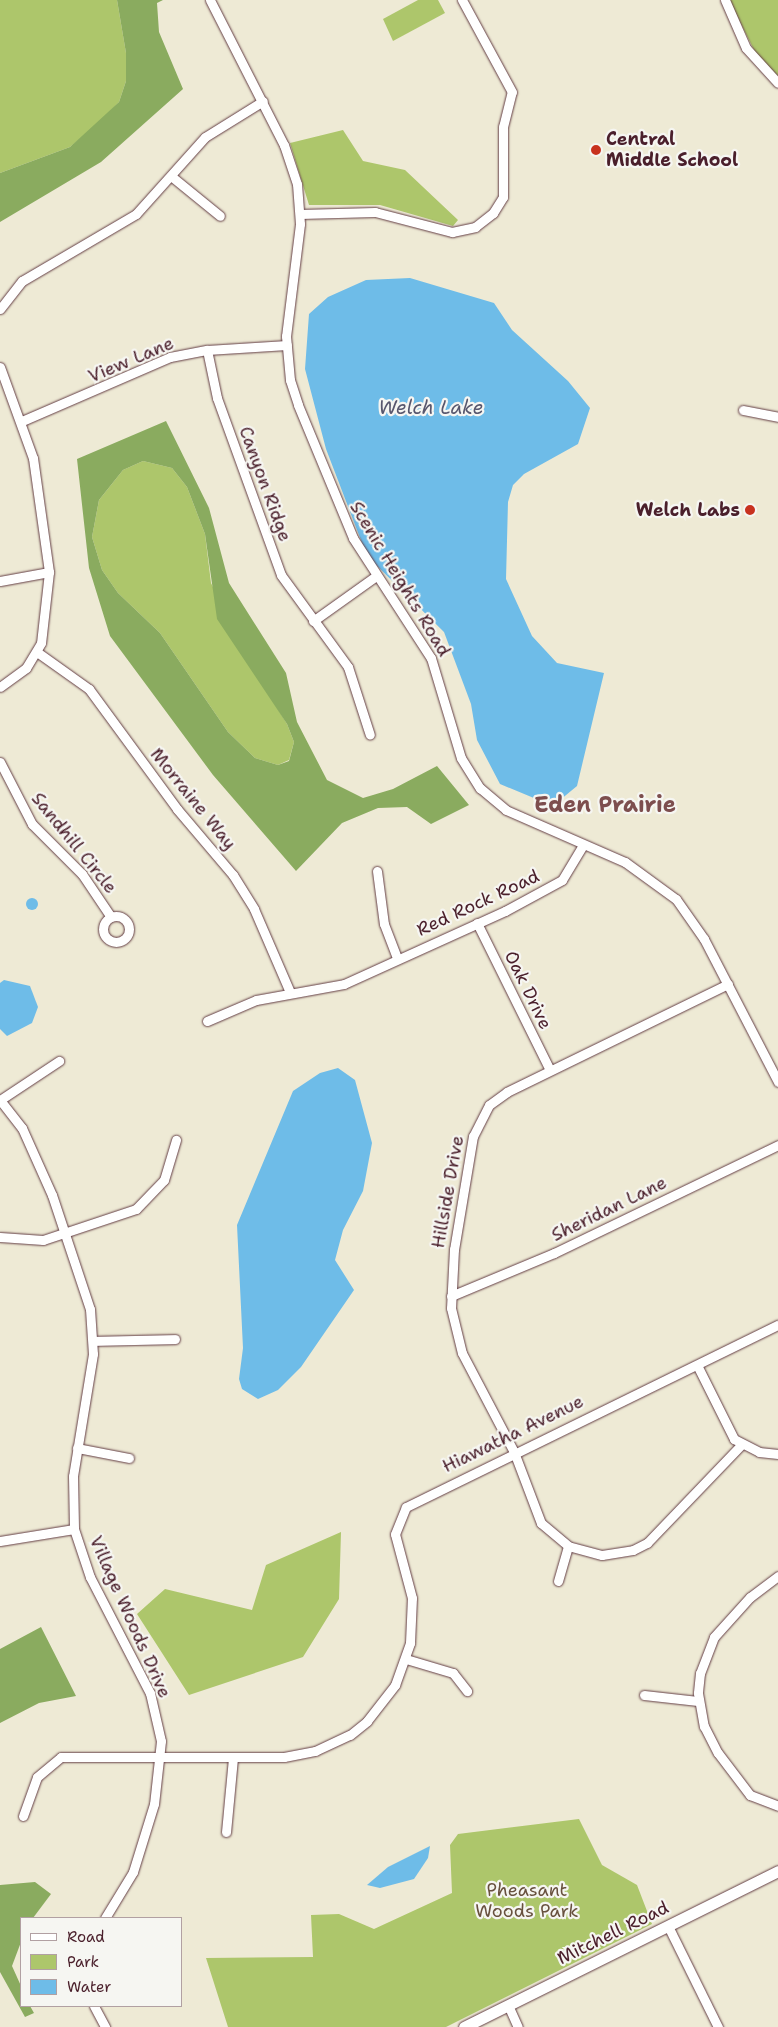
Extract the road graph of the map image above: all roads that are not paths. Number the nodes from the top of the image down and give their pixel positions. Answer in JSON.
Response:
{"nodes":[{"id":1,"x":210,"y":0,"type":"edge"},
{"id":2,"x":462,"y":0,"type":"edge"},
{"id":3,"x":725,"y":0,"type":"edge"},
{"id":4,"x":778,"y":83,"type":"edge"},
{"id":5,"x":263,"y":101,"type":"junction"},
{"id":6,"x":171,"y":176,"type":"junction"},
{"id":7,"x":300,"y":214,"type":"junction"},
{"id":8,"x":220,"y":216,"type":"dead end"},
{"id":9,"x":0,"y":306,"type":"edge"},
{"id":10,"x":286,"y":345,"type":"junction"},
{"id":11,"x":207,"y":350,"type":"junction"},
{"id":12,"x":0,"y":367,"type":"edge"},
{"id":13,"x":743,"y":410,"type":"dead end"},
{"id":14,"x":778,"y":418,"type":"edge"},
{"id":15,"x":22,"y":421,"type":"junction"},
{"id":16,"x":49,"y":572,"type":"junction"},
{"id":17,"x":376,"y":576,"type":"junction"},
{"id":18,"x":0,"y":581,"type":"edge"},
{"id":19,"x":313,"y":621,"type":"junction"},
{"id":20,"x":37,"y":652,"type":"junction"},
{"id":21,"x":0,"y":687,"type":"edge"},
{"id":22,"x":370,"y":735,"type":"dead end"},
{"id":23,"x":0,"y":762,"type":"edge"},
{"id":24,"x":583,"y":845,"type":"junction"},
{"id":25,"x":377,"y":871,"type":"dead end"},
{"id":26,"x":111,"y":917,"type":"dead end"},
{"id":27,"x":477,"y":923,"type":"junction"},
{"id":28,"x":397,"y":958,"type":"junction"},
{"id":29,"x":728,"y":984,"type":"junction"},
{"id":30,"x":290,"y":992,"type":"junction"},
{"id":31,"x":207,"y":1021,"type":"dead end"},
{"id":32,"x":59,"y":1061,"type":"dead end"},
{"id":33,"x":550,"y":1070,"type":"junction"},
{"id":34,"x":778,"y":1082,"type":"edge"},
{"id":35,"x":0,"y":1100,"type":"edge"},
{"id":36,"x":176,"y":1140,"type":"dead end"},
{"id":37,"x":778,"y":1145,"type":"edge"},
{"id":38,"x":65,"y":1232,"type":"junction"},
{"id":39,"x":0,"y":1237,"type":"edge"},
{"id":40,"x":451,"y":1296,"type":"junction"},
{"id":41,"x":778,"y":1325,"type":"edge"},
{"id":42,"x":175,"y":1339,"type":"dead end"},
{"id":43,"x":94,"y":1341,"type":"junction"},
{"id":44,"x":698,"y":1365,"type":"junction"},
{"id":45,"x":742,"y":1444,"type":"junction"},
{"id":46,"x":77,"y":1448,"type":"junction"},
{"id":47,"x":514,"y":1452,"type":"junction"},
{"id":48,"x":778,"y":1454,"type":"edge"},
{"id":49,"x":129,"y":1458,"type":"dead end"},
{"id":50,"x":74,"y":1529,"type":"junction"},
{"id":51,"x":0,"y":1541,"type":"edge"},
{"id":52,"x":568,"y":1546,"type":"junction"},
{"id":53,"x":778,"y":1576,"type":"edge"},
{"id":54,"x":558,"y":1582,"type":"dead end"},
{"id":55,"x":406,"y":1659,"type":"junction"},
{"id":56,"x":467,"y":1691,"type":"dead end"},
{"id":57,"x":644,"y":1695,"type":"dead end"},
{"id":58,"x":698,"y":1701,"type":"junction"},
{"id":59,"x":162,"y":1756,"type":"junction"},
{"id":60,"x":233,"y":1758,"type":"junction"},
{"id":61,"x":778,"y":1806,"type":"edge"},
{"id":62,"x":23,"y":1816,"type":"dead end"},
{"id":63,"x":226,"y":1832,"type":"dead end"},
{"id":64,"x":778,"y":1871,"type":"edge"},
{"id":65,"x":107,"y":1917,"type":"edge"},
{"id":66,"x":668,"y":1926,"type":"junction"},
{"id":67,"x":508,"y":2005,"type":"junction"},
{"id":68,"x":95,"y":2007,"type":"edge"},
{"id":69,"x":106,"y":2027,"type":"edge"},
{"id":70,"x":464,"y":2027,"type":"edge"},
{"id":71,"x":518,"y":2027,"type":"edge"},
{"id":72,"x":718,"y":2027,"type":"edge"}],
"edges":[{"from":1,"to":5,"type":"street","name":"Scenic Heights Road"},
{"from":2,"to":7,"type":"street"},
{"from":3,"to":4,"type":"street"},
{"from":5,"to":6,"type":"street"},
{"from":5,"to":7,"type":"street","name":"Scenic Heights Road"},
{"from":6,"to":8,"type":"street"},
{"from":6,"to":9,"type":"street"},
{"from":7,"to":10,"type":"street","name":"Scenic Heights Road"},
{"from":10,"to":11,"type":"street","name":"View Lane"},
{"from":10,"to":17,"type":"street","name":"Scenic Heights Road"},
{"from":11,"to":15,"type":"street","name":"View Lane"},
{"from":11,"to":19,"type":"street","name":"Canyon Ridge"},
{"from":12,"to":15,"type":"street"},
{"from":13,"to":14,"type":"street"},
{"from":15,"to":16,"type":"street"},
{"from":16,"to":18,"type":"street"},
{"from":16,"to":20,"type":"street"},
{"from":17,"to":19,"type":"street"},
{"from":17,"to":24,"type":"street","name":"Scenic Heights Road"},
{"from":19,"to":22,"type":"street","name":"Canyon Ridge"},
{"from":20,"to":21,"type":"street"},
{"from":20,"to":30,"type":"street","name":"Morraine Way"},
{"from":23,"to":26,"type":"street","name":"Sandhill Circle"},
{"from":24,"to":27,"type":"street","name":"Red Rock Road"},
{"from":24,"to":29,"type":"street","name":"Scenic Heights Road"},
{"from":25,"to":28,"type":"street"},
{"from":27,"to":28,"type":"street","name":"Red Rock Road"},
{"from":27,"to":33,"type":"street","name":"Oak Drive"},
{"from":28,"to":30,"type":"street","name":"Red Rock Road"},
{"from":29,"to":33,"type":"street","name":"Hillside Drive"},
{"from":29,"to":34,"type":"street","name":"Scenic Heights Road"},
{"from":30,"to":31,"type":"street","name":"Red Rock Road"},
{"from":32,"to":35,"type":"street","name":"Village Woods Drive"},
{"from":33,"to":40,"type":"street","name":"Hillside Drive"},
{"from":35,"to":38,"type":"street","name":"Village Woods Drive"},
{"from":36,"to":38,"type":"street"},
{"from":37,"to":40,"type":"street","name":"Sheridan Lane"},
{"from":38,"to":39,"type":"street"},
{"from":38,"to":43,"type":"street","name":"Village Woods Drive"},
{"from":40,"to":47,"type":"street","name":"Hillside Drive"},
{"from":41,"to":44,"type":"street","name":"Hiawatha Avenue"},
{"from":42,"to":43,"type":"street"},
{"from":43,"to":46,"type":"street","name":"Village Woods Drive"},
{"from":44,"to":45,"type":"street"},
{"from":44,"to":47,"type":"street","name":"Hiawatha Avenue"},
{"from":45,"to":48,"type":"street"},
{"from":45,"to":52,"type":"street"},
{"from":46,"to":49,"type":"street"},
{"from":46,"to":50,"type":"street","name":"Village Woods Drive"},
{"from":47,"to":52,"type":"street","name":"Hillside Drive"},
{"from":47,"to":55,"type":"street","name":"Hiawatha Avenue"},
{"from":50,"to":51,"type":"street"},
{"from":50,"to":59,"type":"street","name":"Village Woods Drive"},
{"from":52,"to":54,"type":"street"},
{"from":53,"to":58,"type":"street"},
{"from":55,"to":56,"type":"street"},
{"from":55,"to":60,"type":"street","name":"Hiawatha Avenue"},
{"from":57,"to":58,"type":"street"},
{"from":58,"to":61,"type":"street"},
{"from":59,"to":60,"type":"street","name":"Hiawatha Avenue"},
{"from":59,"to":62,"type":"street","name":"Hiawatha Avenue"},
{"from":59,"to":65,"type":"street","name":"Village Woods Drive"},
{"from":60,"to":63,"type":"street"},
{"from":64,"to":66,"type":"main road","name":"Mitchell Road"},
{"from":66,"to":67,"type":"main road","name":"Mitchell Road"},
{"from":66,"to":72,"type":"street"},
{"from":67,"to":70,"type":"main road","name":"Mitchell Road"},
{"from":67,"to":71,"type":"street"},
{"from":68,"to":69,"type":"street"}]}
